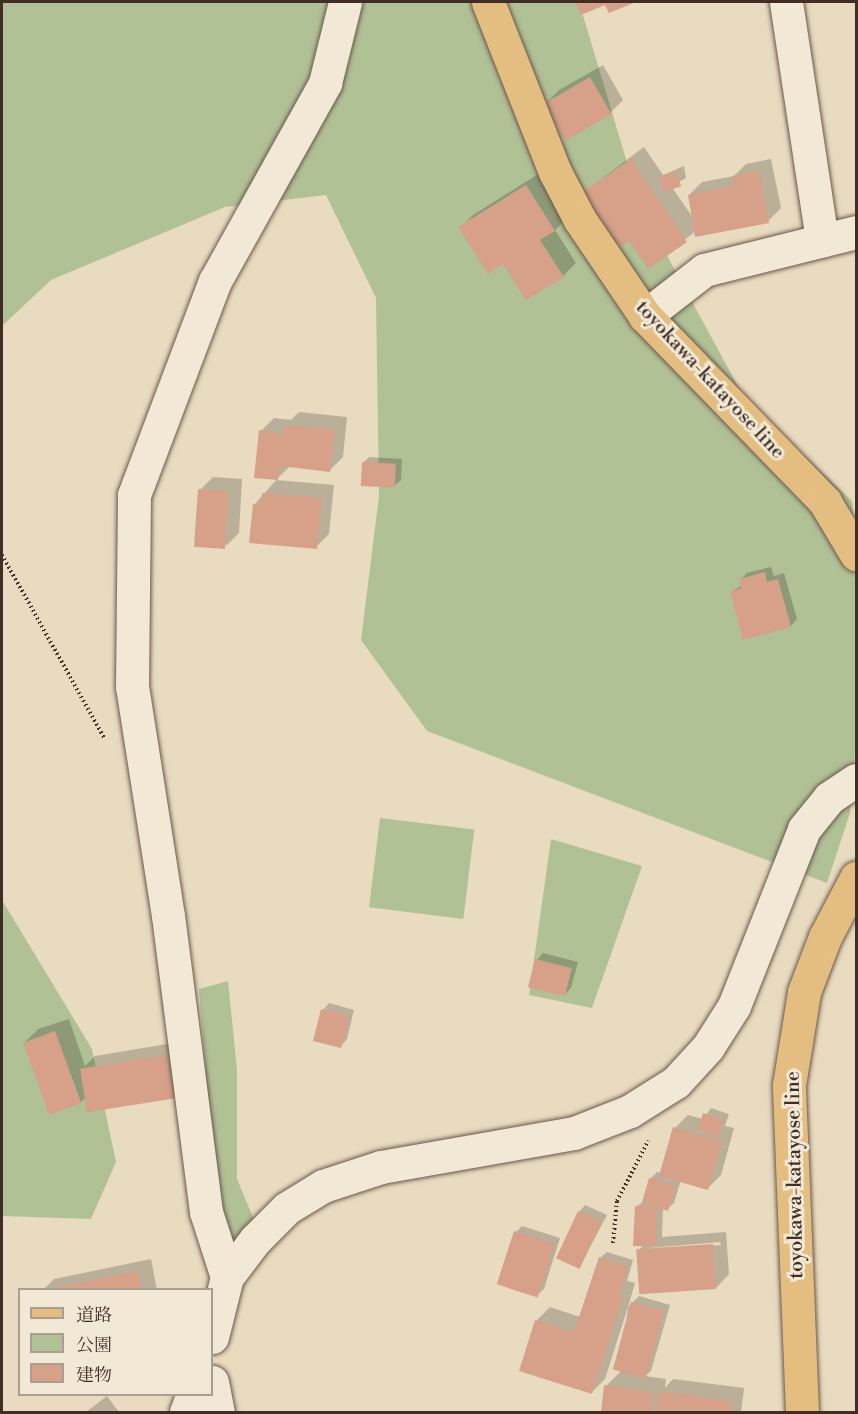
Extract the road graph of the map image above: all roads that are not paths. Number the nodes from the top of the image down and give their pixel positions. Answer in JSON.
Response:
{"nodes":[{"id":1,"x":345,"y":2,"type":"edge"},
{"id":2,"x":488,"y":2,"type":"edge"},
{"id":3,"x":786,"y":2,"type":"edge"},
{"id":4,"x":856,"y":232,"type":"edge"},
{"id":5,"x":822,"y":240,"type":"junction"},
{"id":6,"x":645,"y":316,"type":"junction"},
{"id":7,"x":856,"y":554,"type":"edge"},
{"id":8,"x":856,"y":780,"type":"edge"},
{"id":9,"x":856,"y":878,"type":"edge"},
{"id":10,"x":227,"y":1277,"type":"junction"},
{"id":11,"x":213,"y":1333,"type":"edge"},
{"id":12,"x":213,"y":1387,"type":"edge"},
{"id":13,"x":193,"y":1396,"type":"edge"},
{"id":14,"x":186,"y":1413,"type":"edge"},
{"id":15,"x":218,"y":1413,"type":"edge"},
{"id":16,"x":802,"y":1413,"type":"edge"}],
"edges":[{"from":1,"to":10,"type":"street"},
{"from":2,"to":6,"type":"main road","name":"toyokawa-katayose line"},
{"from":3,"to":5,"type":"street"},
{"from":4,"to":5,"type":"street"},
{"from":5,"to":6,"type":"street"},
{"from":6,"to":7,"type":"main road","name":"toyokawa-katayose line"},
{"from":8,"to":10,"type":"street"},
{"from":9,"to":16,"type":"main road","name":"toyokawa-katayose line"},
{"from":10,"to":11,"type":"street"},
{"from":12,"to":15,"type":"street"},
{"from":13,"to":14,"type":"street"}]}
